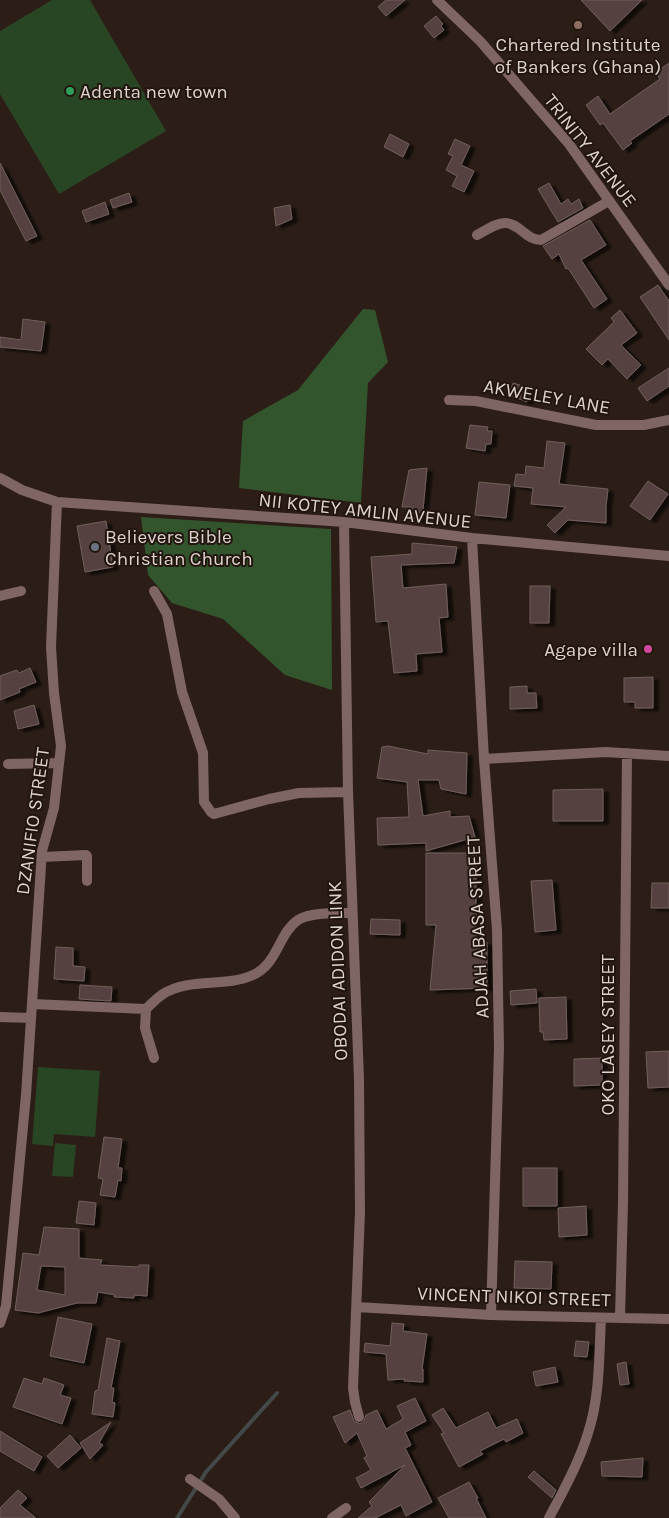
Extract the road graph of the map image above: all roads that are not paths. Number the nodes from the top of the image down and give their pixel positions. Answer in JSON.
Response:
{"nodes":[{"id":1,"x":437,"y":0,"type":"edge"},
{"id":2,"x":609,"y":201,"type":"junction"},
{"id":3,"x":477,"y":235,"type":"dead end"},
{"id":4,"x":669,"y":284,"type":"edge"},
{"id":5,"x":450,"y":400,"type":"dead end"},
{"id":6,"x":669,"y":420,"type":"edge"},
{"id":7,"x":0,"y":478,"type":"edge"},
{"id":8,"x":13,"y":486,"type":"junction"},
{"id":9,"x":0,"y":488,"type":"edge"},
{"id":10,"x":57,"y":502,"type":"junction"},
{"id":11,"x":344,"y":522,"type":"junction"},
{"id":12,"x":472,"y":538,"type":"junction"},
{"id":13,"x":669,"y":556,"type":"edge"},
{"id":14,"x":21,"y":591,"type":"dead end"},
{"id":15,"x":154,"y":591,"type":"dead end"},
{"id":16,"x":0,"y":596,"type":"edge"},
{"id":17,"x":627,"y":754,"type":"junction"},
{"id":18,"x":669,"y":756,"type":"edge"},
{"id":19,"x":484,"y":759,"type":"junction"},
{"id":20,"x":59,"y":763,"type":"junction"},
{"id":21,"x":8,"y":764,"type":"dead end"},
{"id":22,"x":348,"y":792,"type":"junction"},
{"id":23,"x":42,"y":857,"type":"junction"},
{"id":24,"x":87,"y":882,"type":"dead end"},
{"id":25,"x":352,"y":913,"type":"junction"},
{"id":26,"x":32,"y":1004,"type":"junction"},
{"id":27,"x":146,"y":1009,"type":"junction"},
{"id":28,"x":0,"y":1017,"type":"edge"},
{"id":29,"x":31,"y":1018,"type":"junction"},
{"id":30,"x":154,"y":1058,"type":"dead end"},
{"id":31,"x":357,"y":1307,"type":"junction"},
{"id":32,"x":491,"y":1315,"type":"junction"},
{"id":33,"x":601,"y":1318,"type":"junction"},
{"id":34,"x":620,"y":1318,"type":"junction"},
{"id":35,"x":669,"y":1319,"type":"edge"},
{"id":36,"x":0,"y":1323,"type":"edge"},
{"id":37,"x":359,"y":1417,"type":"dead end"},
{"id":38,"x":192,"y":1480,"type":"dead end"},
{"id":39,"x":346,"y":1508,"type":"dead end"},
{"id":40,"x":235,"y":1518,"type":"edge"},
{"id":41,"x":332,"y":1518,"type":"edge"},
{"id":42,"x":549,"y":1518,"type":"edge"}],
"edges":[{"from":1,"to":2,"type":"street","name":"TRINITY AVENUE"},
{"from":2,"to":3,"type":"street"},
{"from":2,"to":4,"type":"street","name":"TRINITY AVENUE"},
{"from":5,"to":6,"type":"street","name":"AKWELEY LANE"},
{"from":7,"to":8,"type":"street","name":"NII KOTEY AMLIN AVENUE"},
{"from":8,"to":9,"type":"street"},
{"from":8,"to":10,"type":"street","name":"NII KOTEY AMLIN AVENUE"},
{"from":10,"to":11,"type":"street","name":"NII KOTEY AMLIN AVENUE"},
{"from":10,"to":20,"type":"street","name":"DZANIFIO STREET"},
{"from":11,"to":12,"type":"street","name":"NII KOTEY AMLIN AVENUE"},
{"from":11,"to":22,"type":"street","name":"OBODAI ADIDON LINK"},
{"from":12,"to":13,"type":"street","name":"NII KOTEY AMLIN AVENUE"},
{"from":12,"to":19,"type":"street","name":"ADJAH ABASA STREET"},
{"from":14,"to":16,"type":"street"},
{"from":15,"to":22,"type":"street"},
{"from":17,"to":18,"type":"street"},
{"from":17,"to":19,"type":"street"},
{"from":17,"to":34,"type":"street","name":"OKO LASEY STREET"},
{"from":19,"to":32,"type":"street","name":"ADJAH ABASA STREET"},
{"from":20,"to":21,"type":"street"},
{"from":20,"to":23,"type":"street","name":"DZANIFIO STREET"},
{"from":22,"to":25,"type":"street","name":"OBODAI ADIDON LINK"},
{"from":23,"to":24,"type":"street"},
{"from":23,"to":26,"type":"street","name":"DZANIFIO STREET"},
{"from":25,"to":27,"type":"street"},
{"from":25,"to":31,"type":"street","name":"OBODAI ADIDON LINK"},
{"from":26,"to":27,"type":"street"},
{"from":26,"to":29,"type":"street","name":"DZANIFIO STREET"},
{"from":27,"to":30,"type":"street"},
{"from":28,"to":29,"type":"street"},
{"from":29,"to":36,"type":"street","name":"DZANIFIO STREET"},
{"from":31,"to":32,"type":"street","name":"VINCENT NIKOI STREET"},
{"from":31,"to":37,"type":"street","name":"OBODAI ADIDON LINK"},
{"from":32,"to":33,"type":"street","name":"VINCENT NIKOI STREET"},
{"from":33,"to":34,"type":"street","name":"VINCENT NIKOI STREET"},
{"from":33,"to":42,"type":"street"},
{"from":34,"to":35,"type":"street","name":"VINCENT NIKOI STREET"},
{"from":38,"to":40,"type":"street"},
{"from":39,"to":41,"type":"street"}]}
